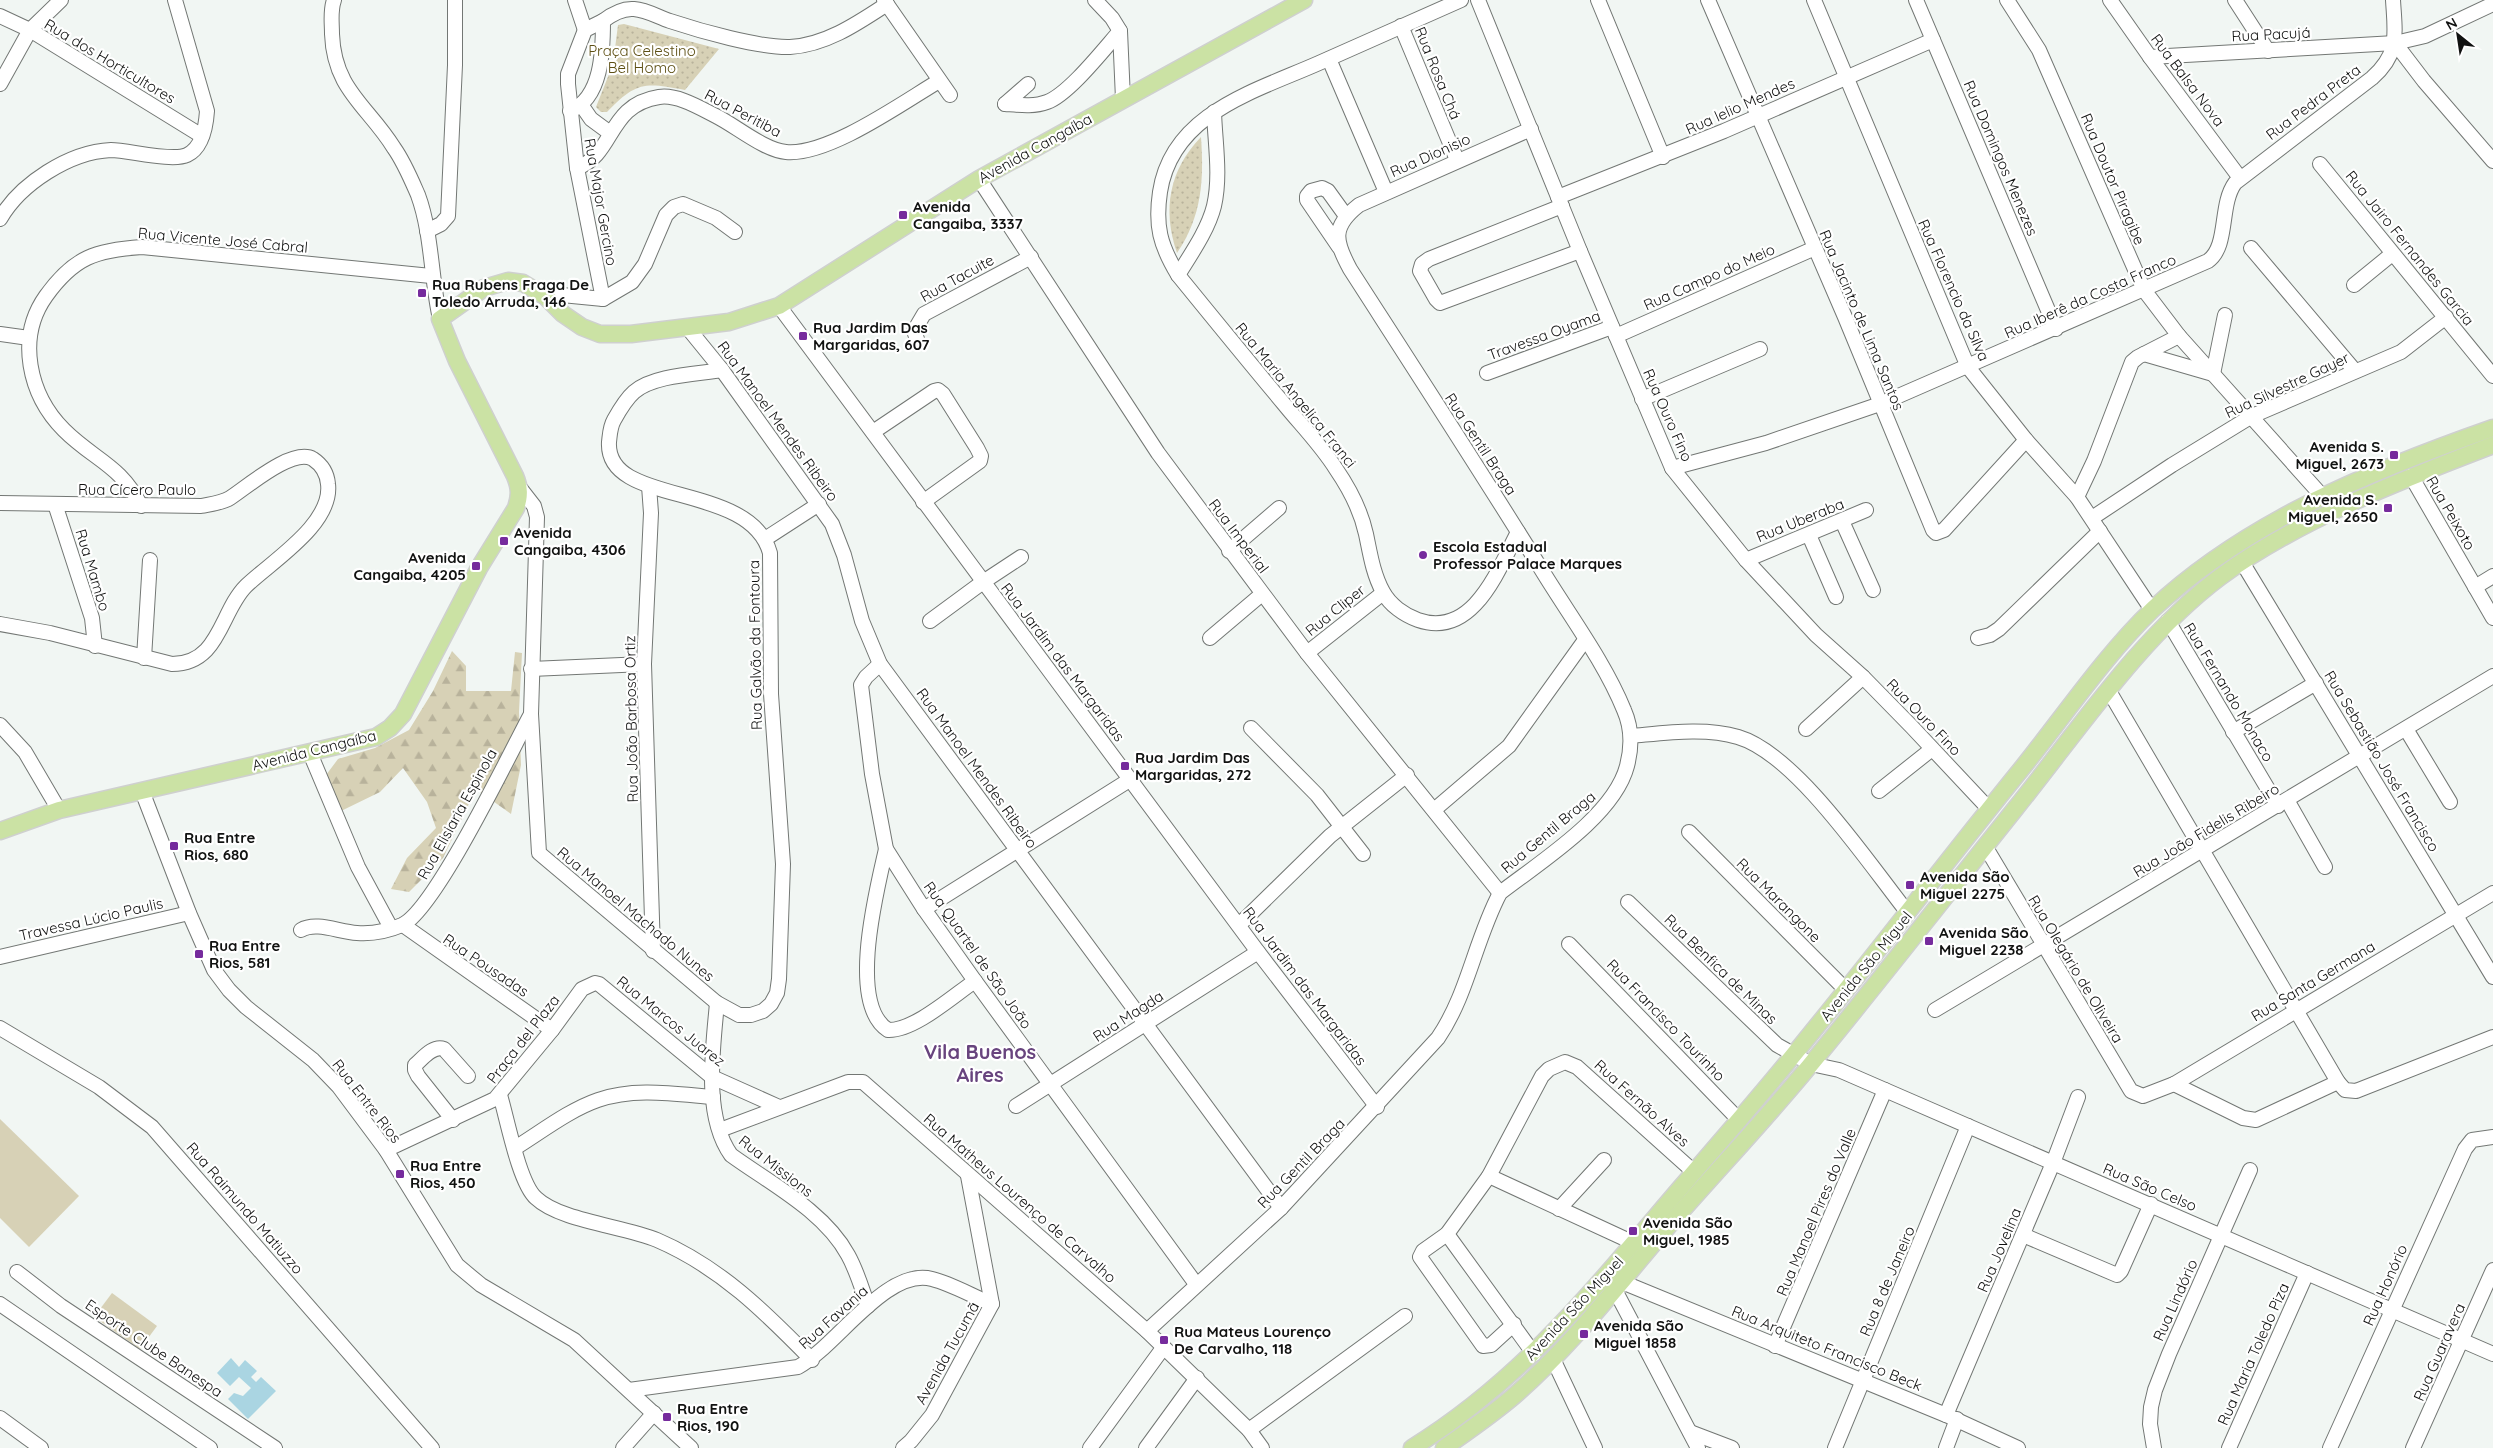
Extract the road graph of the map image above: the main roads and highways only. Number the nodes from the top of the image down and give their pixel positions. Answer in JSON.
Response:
{"nodes":[{"id":1,"x":1304,"y":0,"type":"edge"},
{"id":2,"x":2493,"y":428,"type":"edge"},
{"id":3,"x":2493,"y":445,"type":"edge"},
{"id":4,"x":0,"y":831,"type":"edge"},
{"id":5,"x":1412,"y":1448,"type":"edge"},
{"id":6,"x":1444,"y":1448,"type":"edge"}],
"edges":[{"from":1,"to":4,"type":"main road","name":"Avenida Cangaíba"},
{"from":2,"to":5,"type":"main road","name":"Avenida São Miguel"},
{"from":3,"to":6,"type":"main road","name":"Avenida São Miguel"}]}
